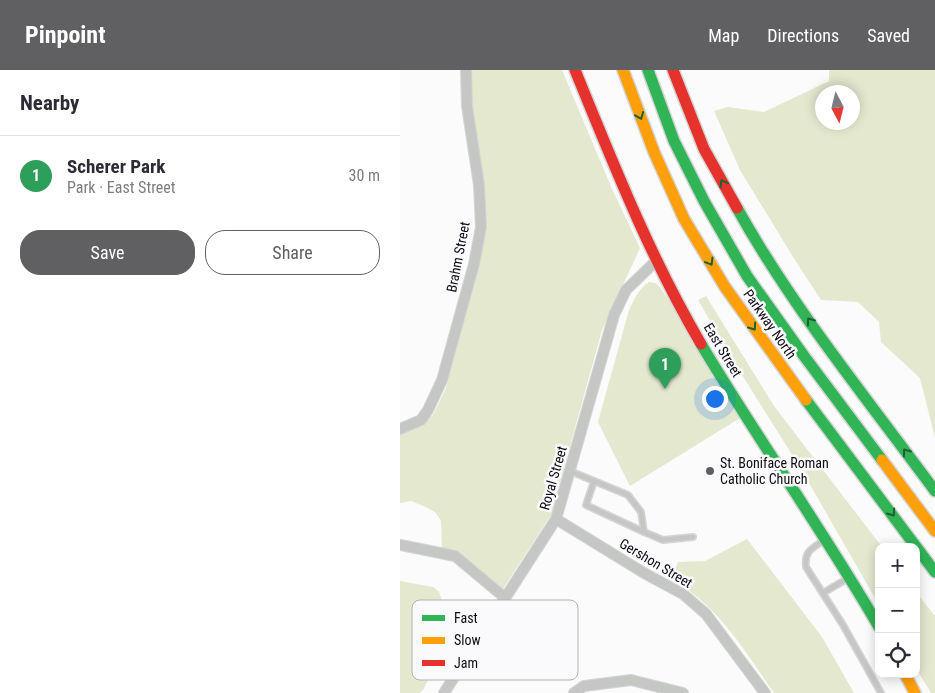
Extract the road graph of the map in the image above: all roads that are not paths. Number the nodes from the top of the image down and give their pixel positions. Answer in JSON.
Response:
{"nodes":[{"id":1,"x":466,"y":70,"type":"edge"},
{"id":2,"x":575,"y":70,"type":"edge"},
{"id":3,"x":623,"y":70,"type":"edge"},
{"id":4,"x":648,"y":70,"type":"edge"},
{"id":5,"x":673,"y":70,"type":"edge"},
{"id":6,"x":658,"y":260,"type":"junction"},
{"id":7,"x":400,"y":429,"type":"edge"},
{"id":8,"x":570,"y":471,"type":"junction"},
{"id":9,"x":594,"y":481,"type":"junction"},
{"id":10,"x":935,"y":491,"type":"edge"},
{"id":11,"x":556,"y":519,"type":"junction"},
{"id":12,"x":935,"y":531,"type":"edge"},
{"id":13,"x":644,"y":532,"type":"junction"},
{"id":14,"x":693,"y":537,"type":"dead end"},
{"id":15,"x":826,"y":539,"type":"junction"},
{"id":16,"x":400,"y":544,"type":"edge"},
{"id":17,"x":935,"y":572,"type":"edge"},
{"id":18,"x":850,"y":577,"type":"junction"},
{"id":19,"x":823,"y":593,"type":"junction"},
{"id":20,"x":504,"y":597,"type":"junction"},
{"id":21,"x":502,"y":600,"type":"edge"},
{"id":22,"x":875,"y":620,"type":"edge"},
{"id":23,"x":907,"y":678,"type":"edge"},
{"id":24,"x":452,"y":680,"type":"edge"},
{"id":25,"x":444,"y":693,"type":"edge"},
{"id":26,"x":574,"y":693,"type":"edge"},
{"id":27,"x":683,"y":693,"type":"edge"},
{"id":28,"x":765,"y":693,"type":"edge"},
{"id":29,"x":881,"y":693,"type":"edge"},
{"id":30,"x":915,"y":693,"type":"edge"}],
"edges":[{"from":1,"to":7,"type":"street","name":"Brahm Street"},
{"from":2,"to":6,"type":"main road","name":"East Street"},
{"from":3,"to":17,"type":"main road","name":"Parkway North","one_way":true},
{"from":4,"to":12,"type":"main road"},
{"from":10,"to":5,"type":"main road","one_way":true},
{"from":6,"to":8,"type":"street","name":"Royal Street"},
{"from":6,"to":15,"type":"main road","name":"East Street"},
{"from":8,"to":9,"type":"lane"},
{"from":8,"to":11,"type":"street","name":"Royal Street"},
{"from":9,"to":13,"type":"lane"},
{"from":9,"to":13,"type":"lane"},
{"from":11,"to":20,"type":"street","name":"Royal Street"},
{"from":11,"to":28,"type":"street","name":"Gershon Street"},
{"from":13,"to":14,"type":"lane"},
{"from":15,"to":18,"type":"main road","name":"East Street"},
{"from":15,"to":19,"type":"lane"},
{"from":16,"to":20,"type":"street"},
{"from":18,"to":19,"type":"lane"},
{"from":18,"to":22,"type":"main road","name":"East Street"},
{"from":19,"to":29,"type":"lane"},
{"from":20,"to":21,"type":"street","name":"Royal Street"},
{"from":23,"to":30,"type":"main road"},
{"from":24,"to":25,"type":"street","name":"Royal Street"},
{"from":26,"to":27,"type":"street"}]}
